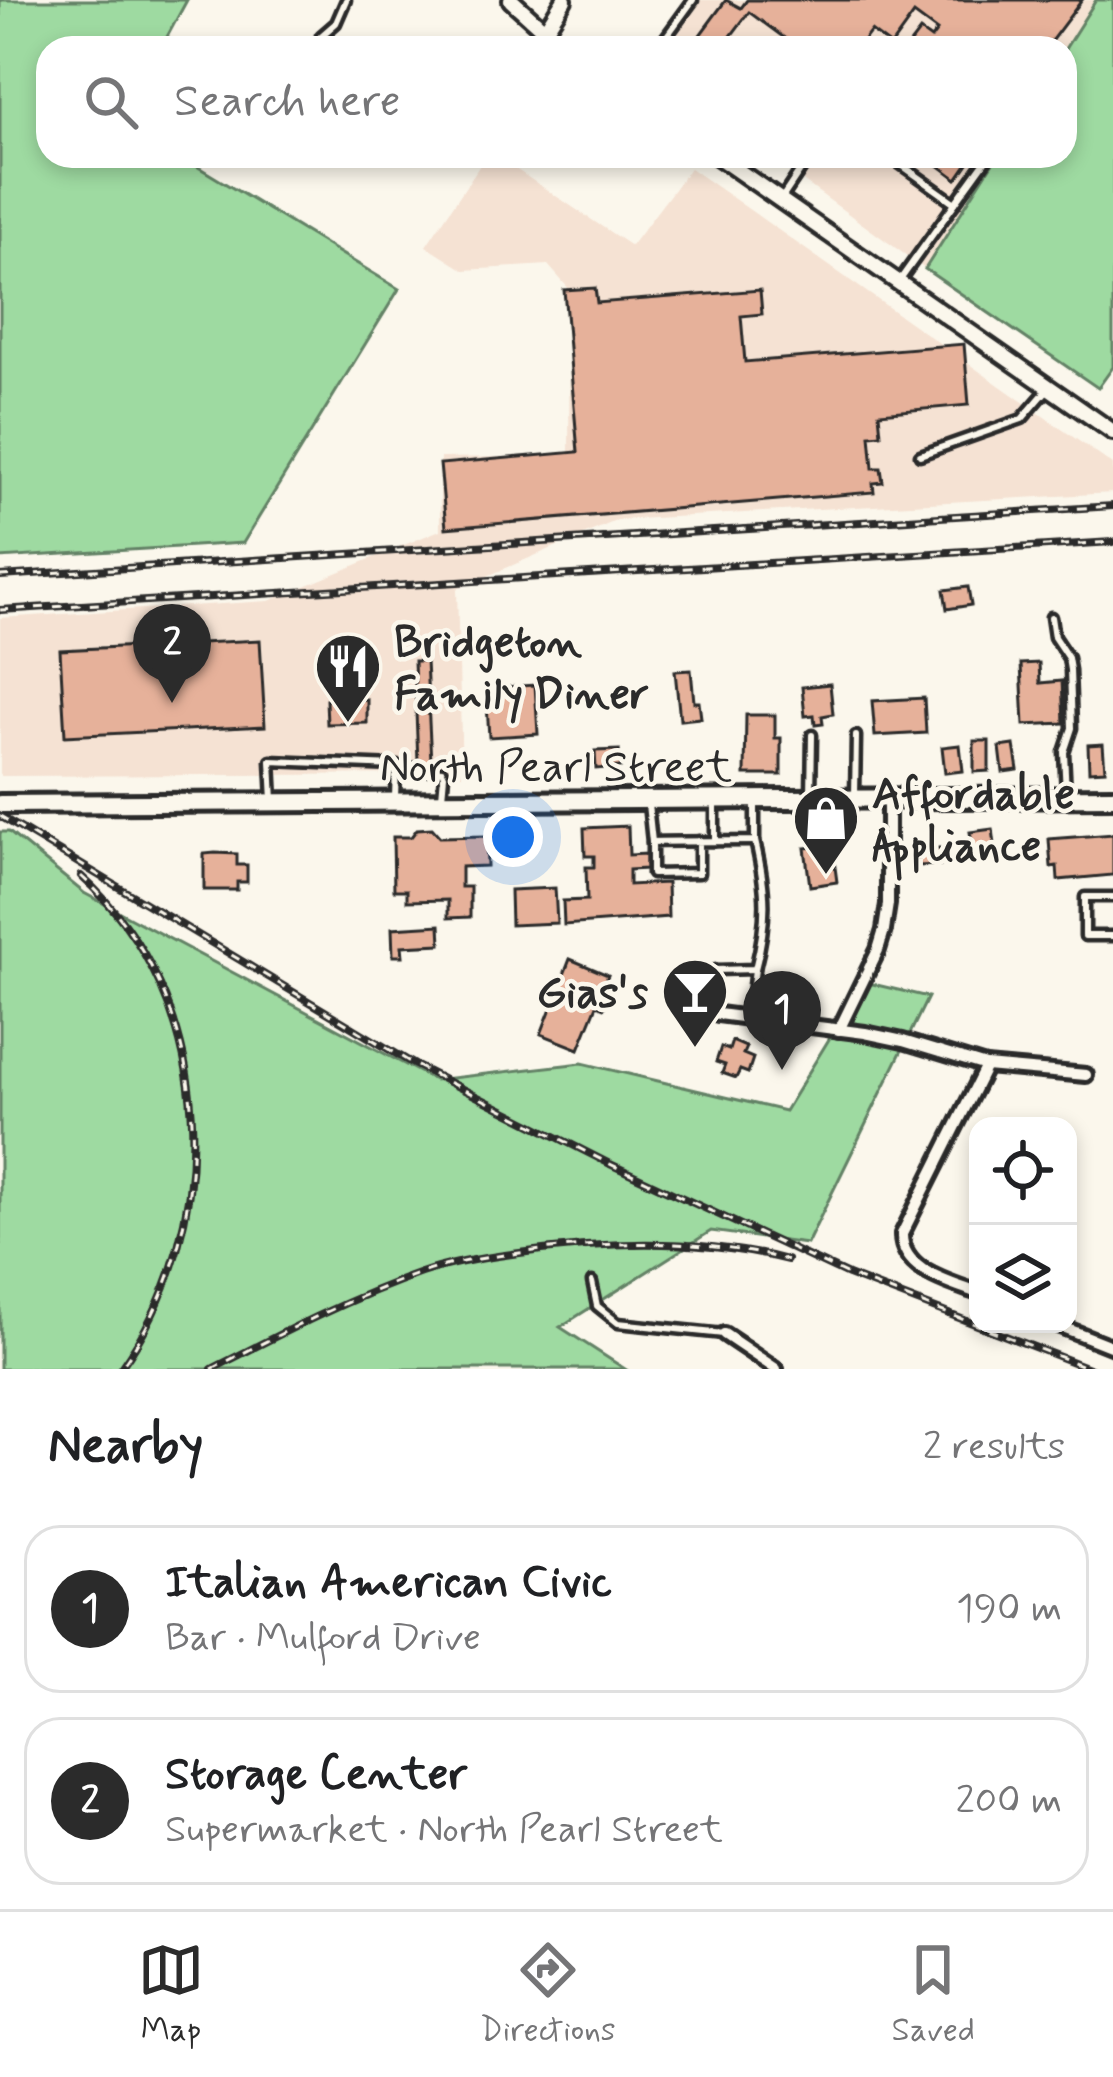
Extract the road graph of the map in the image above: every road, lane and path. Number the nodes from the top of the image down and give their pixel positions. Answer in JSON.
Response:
{"nodes":[{"id":1,"x":346,"y":0,"type":"edge"},
{"id":2,"x":511,"y":0,"type":"edge"},
{"id":3,"x":564,"y":0,"type":"edge"},
{"id":4,"x":693,"y":0,"type":"edge"},
{"id":5,"x":544,"y":32,"type":"junction"},
{"id":6,"x":322,"y":36,"type":"dead end"},
{"id":7,"x":541,"y":36,"type":"edge"},
{"id":8,"x":549,"y":36,"type":"edge"},
{"id":9,"x":667,"y":36,"type":"edge"},
{"id":10,"x":734,"y":168,"type":"edge"},
{"id":11,"x":802,"y":168,"type":"edge"},
{"id":12,"x":906,"y":168,"type":"edge"},
{"id":13,"x":980,"y":168,"type":"edge"},
{"id":14,"x":780,"y":201,"type":"junction"},
{"id":15,"x":955,"y":203,"type":"junction"},
{"id":16,"x":898,"y":282,"type":"junction"},
{"id":17,"x":1049,"y":388,"type":"junction"},
{"id":18,"x":1113,"y":432,"type":"edge"},
{"id":19,"x":920,"y":455,"type":"dead end"},
{"id":20,"x":1051,"y":617,"type":"dead end"},
{"id":21,"x":812,"y":735,"type":"dead end"},
{"id":22,"x":856,"y":736,"type":"dead end"},
{"id":23,"x":396,"y":766,"type":"junction"},
{"id":24,"x":1113,"y":797,"type":"edge"},
{"id":25,"x":1066,"y":798,"type":"junction"},
{"id":26,"x":855,"y":799,"type":"junction"},
{"id":27,"x":888,"y":799,"type":"junction"},
{"id":28,"x":648,"y":800,"type":"junction"},
{"id":29,"x":715,"y":800,"type":"junction"},
{"id":30,"x":755,"y":800,"type":"junction"},
{"id":31,"x":811,"y":800,"type":"junction"},
{"id":32,"x":395,"y":801,"type":"junction"},
{"id":33,"x":442,"y":801,"type":"junction"},
{"id":34,"x":273,"y":802,"type":"junction"},
{"id":35,"x":0,"y":804,"type":"edge"},
{"id":36,"x":699,"y":841,"type":"junction"},
{"id":37,"x":715,"y":841,"type":"junction"},
{"id":38,"x":754,"y":841,"type":"junction"},
{"id":39,"x":652,"y":842,"type":"junction"},
{"id":40,"x":1113,"y":897,"type":"edge"},
{"id":41,"x":1113,"y":936,"type":"edge"},
{"id":42,"x":755,"y":969,"type":"junction"},
{"id":43,"x":718,"y":1014,"type":"joint"},
{"id":44,"x":749,"y":1018,"type":"junction"},
{"id":45,"x":839,"y":1030,"type":"junction"},
{"id":46,"x":986,"y":1066,"type":"junction"},
{"id":47,"x":1086,"y":1075,"type":"dead end"},
{"id":48,"x":592,"y":1282,"type":"dead end"},
{"id":49,"x":969,"y":1289,"type":"edge"},
{"id":50,"x":1077,"y":1333,"type":"edge"},
{"id":51,"x":724,"y":1334,"type":"joint"},
{"id":52,"x":1113,"y":1347,"type":"edge"},
{"id":53,"x":776,"y":1369,"type":"edge"}],
"edges":[{"from":1,"to":6,"type":"lane"},
{"from":2,"to":5,"type":"street"},
{"from":3,"to":5,"type":"street"},
{"from":4,"to":9,"type":"lane"},
{"from":5,"to":7,"type":"lane"},
{"from":5,"to":8,"type":"street"},
{"from":10,"to":14,"type":"street"},
{"from":11,"to":14,"type":"lane"},
{"from":12,"to":15,"type":"lane"},
{"from":13,"to":15,"type":"lane"},
{"from":14,"to":16,"type":"street"},
{"from":15,"to":16,"type":"lane"},
{"from":16,"to":17,"type":"street"},
{"from":17,"to":18,"type":"street"},
{"from":17,"to":19,"type":"lane"},
{"from":20,"to":25,"type":"lane"},
{"from":21,"to":31,"type":"lane"},
{"from":22,"to":26,"type":"lane"},
{"from":23,"to":32,"type":"lane"},
{"from":23,"to":33,"type":"lane"},
{"from":23,"to":34,"type":"lane"},
{"from":24,"to":25,"type":"main road","name":"North Pearl Street"},
{"from":25,"to":27,"type":"main road","name":"North Pearl Street"},
{"from":26,"to":27,"type":"main road","name":"North Pearl Street"},
{"from":26,"to":31,"type":"main road","name":"North Pearl Street"},
{"from":27,"to":45,"type":"street"},
{"from":28,"to":29,"type":"main road","name":"North Pearl Street"},
{"from":28,"to":33,"type":"main road","name":"North Pearl Street"},
{"from":28,"to":39,"type":"lane"},
{"from":29,"to":30,"type":"main road","name":"North Pearl Street"},
{"from":29,"to":37,"type":"lane"},
{"from":30,"to":31,"type":"main road","name":"North Pearl Street"},
{"from":30,"to":38,"type":"lane"},
{"from":32,"to":33,"type":"main road","name":"North Pearl Street"},
{"from":32,"to":34,"type":"main road","name":"North Pearl Street"},
{"from":34,"to":35,"type":"main road","name":"North Pearl Street"},
{"from":36,"to":37,"type":"lane"},
{"from":36,"to":39,"type":"lane"},
{"from":36,"to":39,"type":"lane"},
{"from":37,"to":38,"type":"lane"},
{"from":38,"to":42,"type":"lane"},
{"from":40,"to":41,"type":"lane"},
{"from":42,"to":43,"type":"lane"},
{"from":42,"to":44,"type":"lane"},
{"from":43,"to":44,"type":"street"},
{"from":44,"to":45,"type":"street"},
{"from":45,"to":46,"type":"street"},
{"from":46,"to":47,"type":"street"},
{"from":46,"to":49,"type":"street"},
{"from":48,"to":51,"type":"lane"},
{"from":50,"to":52,"type":"street"},
{"from":51,"to":53,"type":"street"}]}
